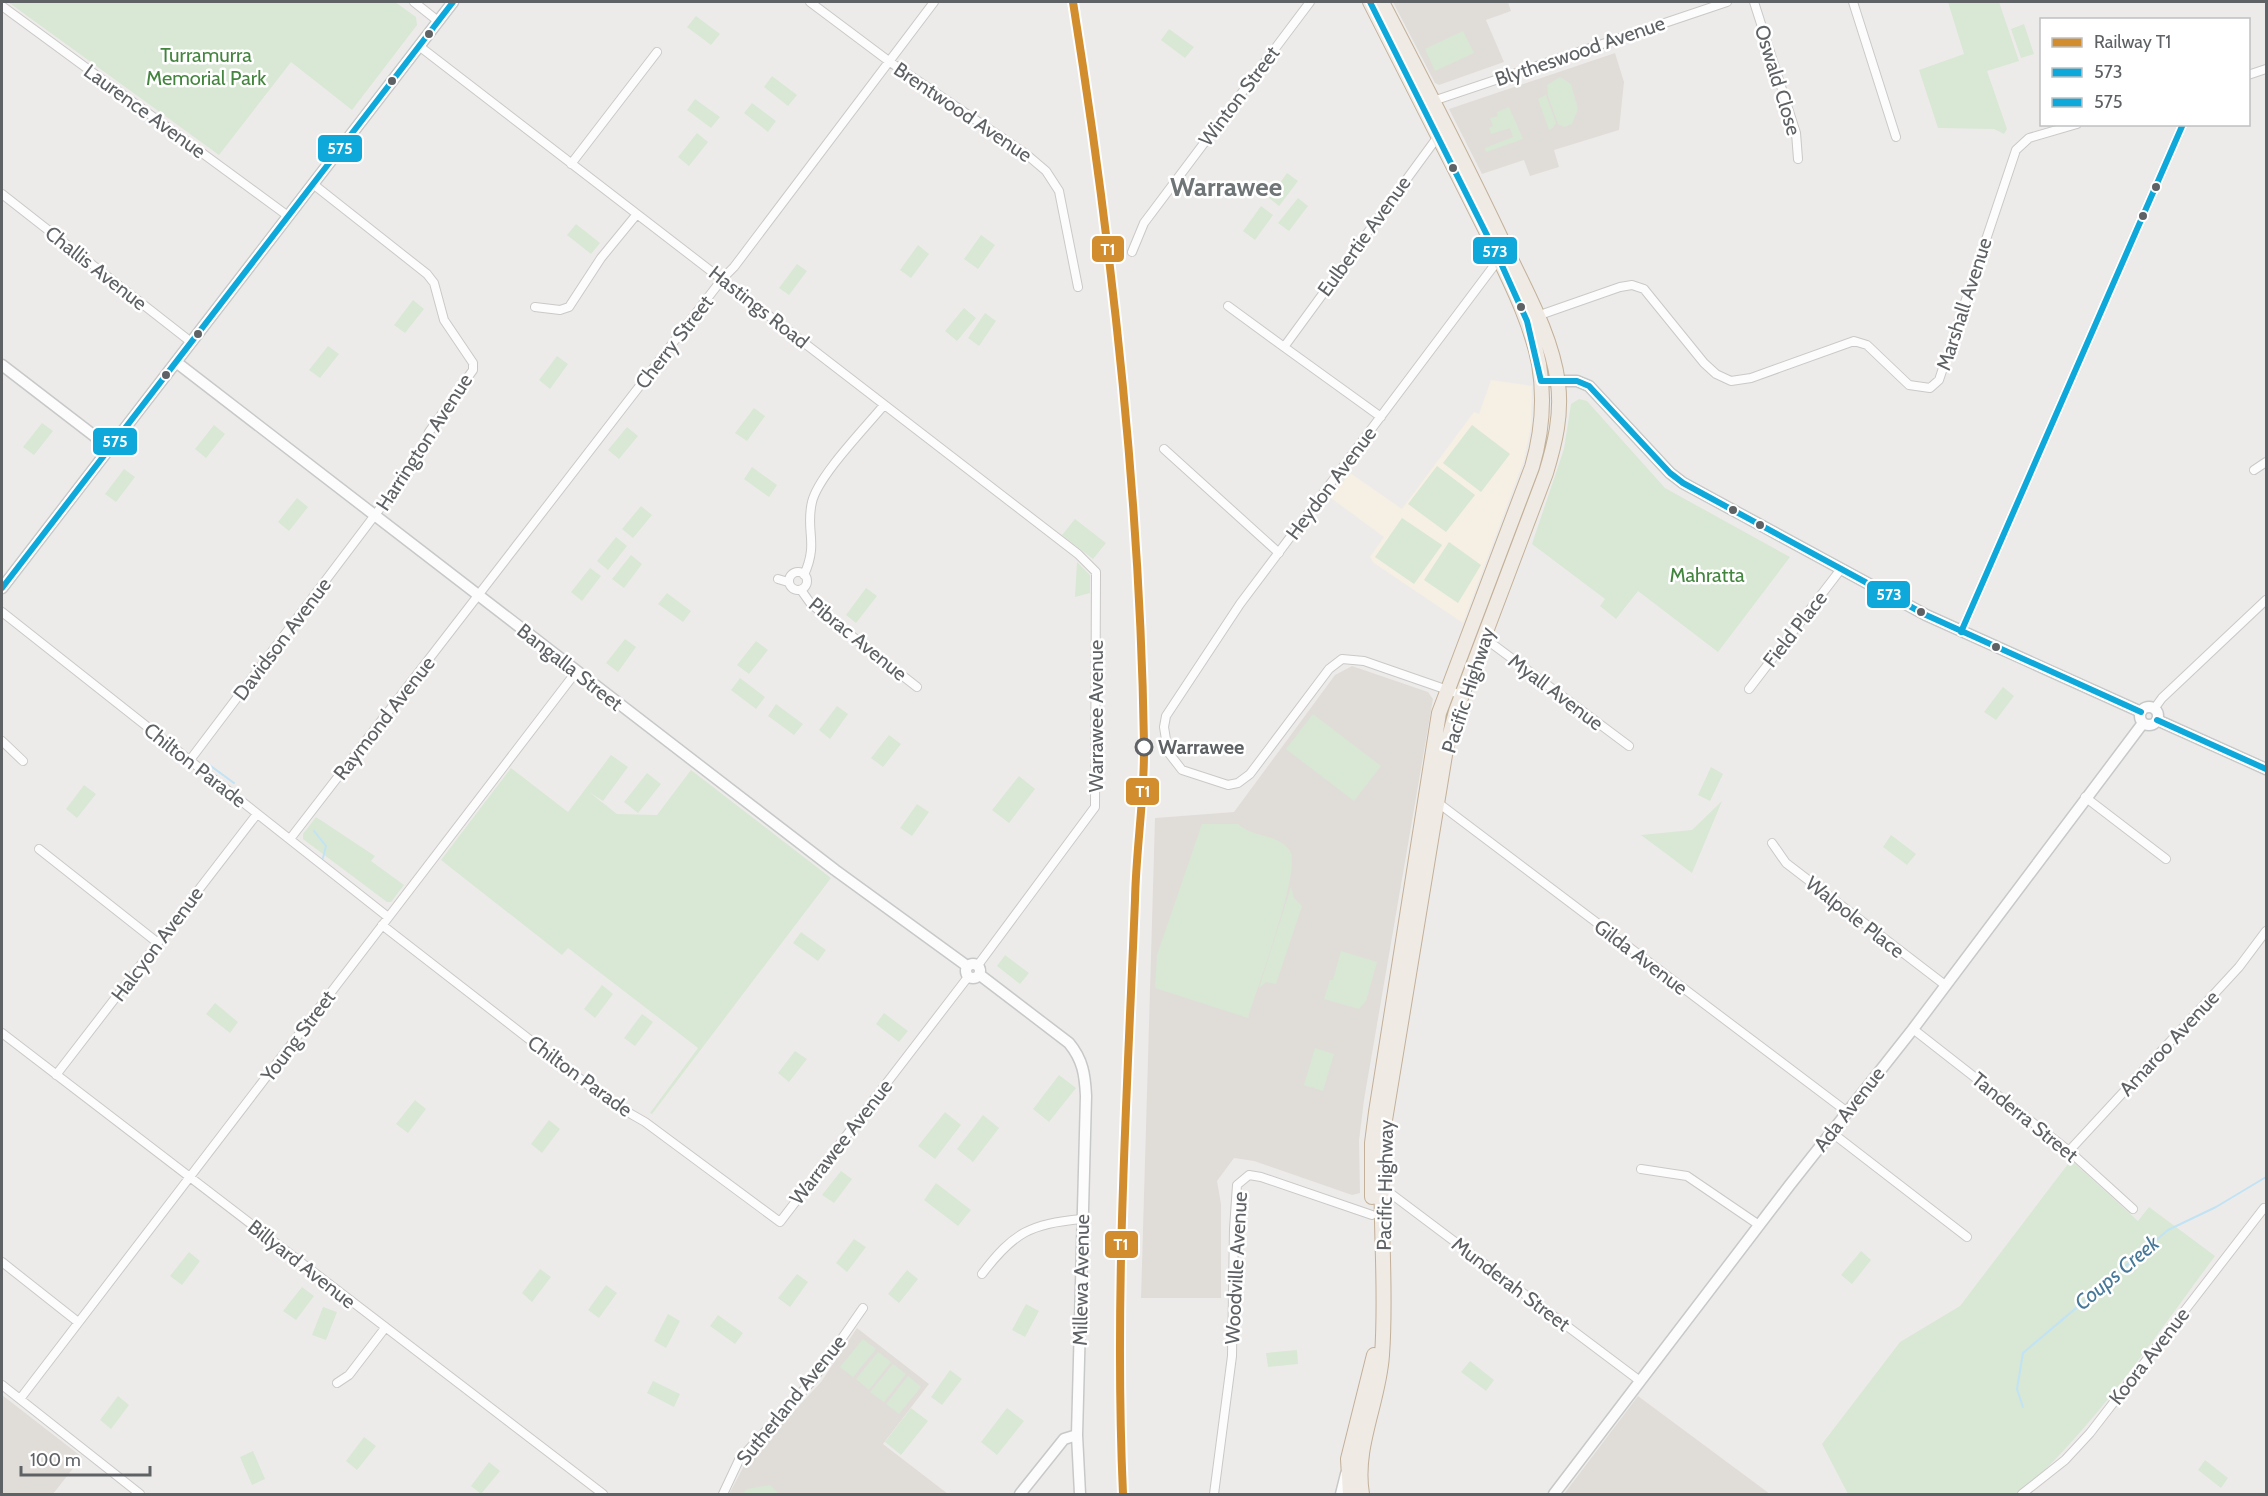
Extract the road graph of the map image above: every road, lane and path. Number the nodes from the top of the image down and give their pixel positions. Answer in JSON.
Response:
{"nodes":[{"id":1,"x":414,"y":2,"type":"edge"},
{"id":2,"x":453,"y":2,"type":"edge"},
{"id":3,"x":810,"y":2,"type":"edge"},
{"id":4,"x":934,"y":2,"type":"edge"},
{"id":5,"x":1310,"y":2,"type":"edge"},
{"id":6,"x":1370,"y":2,"type":"edge"},
{"id":7,"x":1382,"y":2,"type":"edge"},
{"id":8,"x":1727,"y":2,"type":"edge"},
{"id":9,"x":1754,"y":2,"type":"edge"},
{"id":10,"x":1853,"y":2,"type":"edge"},
{"id":11,"x":2,"y":6,"type":"edge"},
{"id":12,"x":438,"y":21,"type":"junction"},
{"id":13,"x":419,"y":46,"type":"junction"},
{"id":14,"x":657,"y":52,"type":"dead end"},
{"id":15,"x":890,"y":62,"type":"junction"},
{"id":16,"x":2266,"y":69,"type":"edge"},
{"id":17,"x":2250,"y":74,"type":"edge"},
{"id":18,"x":1433,"y":101,"type":"junction"},
{"id":19,"x":2070,"y":126,"type":"edge"},
{"id":20,"x":2182,"y":126,"type":"edge"},
{"id":21,"x":1442,"y":133,"type":"junction"},
{"id":22,"x":1896,"y":137,"type":"dead end"},
{"id":23,"x":1798,"y":159,"type":"dead end"},
{"id":24,"x":571,"y":164,"type":"junction"},
{"id":25,"x":313,"y":184,"type":"junction"},
{"id":26,"x":2,"y":194,"type":"edge"},
{"id":27,"x":637,"y":214,"type":"junction"},
{"id":28,"x":288,"y":216,"type":"junction"},
{"id":29,"x":1132,"y":252,"type":"dead end"},
{"id":30,"x":1499,"y":259,"type":"junction"},
{"id":31,"x":723,"y":278,"type":"junction"},
{"id":32,"x":1078,"y":287,"type":"dead end"},
{"id":33,"x":1228,"y":306,"type":"dead end"},
{"id":34,"x":535,"y":308,"type":"dead end"},
{"id":35,"x":1537,"y":316,"type":"junction"},
{"id":36,"x":191,"y":342,"type":"junction"},
{"id":37,"x":1284,"y":347,"type":"junction"},
{"id":38,"x":176,"y":362,"type":"junction"},
{"id":39,"x":2,"y":365,"type":"edge"},
{"id":40,"x":1542,"y":381,"type":"junction"},
{"id":41,"x":1557,"y":381,"type":"junction"},
{"id":42,"x":884,"y":405,"type":"junction"},
{"id":43,"x":1381,"y":417,"type":"junction"},
{"id":44,"x":110,"y":448,"type":"junction"},
{"id":45,"x":1164,"y":449,"type":"dead end"},
{"id":46,"x":2266,"y":462,"type":"edge"},
{"id":47,"x":2254,"y":470,"type":"dead end"},
{"id":48,"x":374,"y":517,"type":"junction"},
{"id":49,"x":1279,"y":553,"type":"junction"},
{"id":50,"x":1841,"y":569,"type":"junction"},
{"id":51,"x":1096,"y":572,"type":"joint"},
{"id":52,"x":804,"y":575,"type":"junction"},
{"id":53,"x":778,"y":579,"type":"dead end"},
{"id":54,"x":788,"y":582,"type":"junction"},
{"id":55,"x":2,"y":588,"type":"edge"},
{"id":56,"x":801,"y":590,"type":"junction"},
{"id":57,"x":478,"y":596,"type":"junction"},
{"id":58,"x":2266,"y":600,"type":"edge"},
{"id":59,"x":2,"y":612,"type":"edge"},
{"id":60,"x":1961,"y":632,"type":"junction"},
{"id":61,"x":1483,"y":637,"type":"junction"},
{"id":62,"x":576,"y":672,"type":"junction"},
{"id":63,"x":918,"y":687,"type":"dead end"},
{"id":64,"x":1749,"y":689,"type":"dead end"},
{"id":65,"x":1447,"y":690,"type":"junction"},
{"id":66,"x":1462,"y":695,"type":"junction"},
{"id":67,"x":2154,"y":708,"type":"junction"},
{"id":68,"x":2142,"y":718,"type":"junction"},
{"id":69,"x":2157,"y":720,"type":"junction"},
{"id":70,"x":2,"y":741,"type":"edge"},
{"id":71,"x":1629,"y":746,"type":"dead end"},
{"id":72,"x":190,"y":760,"type":"junction"},
{"id":73,"x":23,"y":761,"type":"dead end"},
{"id":74,"x":2266,"y":769,"type":"edge"},
{"id":75,"x":2085,"y":797,"type":"junction"},
{"id":76,"x":1437,"y":802,"type":"junction"},
{"id":77,"x":257,"y":814,"type":"junction"},
{"id":78,"x":290,"y":840,"type":"junction"},
{"id":79,"x":1772,"y":843,"type":"dead end"},
{"id":80,"x":39,"y":849,"type":"dead end"},
{"id":81,"x":2166,"y":860,"type":"dead end"},
{"id":82,"x":388,"y":917,"type":"junction"},
{"id":83,"x":382,"y":925,"type":"junction"},
{"id":84,"x":2266,"y":931,"type":"edge"},
{"id":85,"x":158,"y":943,"type":"junction"},
{"id":86,"x":973,"y":971,"type":"junction"},
{"id":87,"x":1945,"y":985,"type":"junction"},
{"id":88,"x":1913,"y":1029,"type":"junction"},
{"id":89,"x":2,"y":1033,"type":"edge"},
{"id":90,"x":1083,"y":1066,"type":"joint"},
{"id":91,"x":57,"y":1075,"type":"junction"},
{"id":92,"x":1846,"y":1112,"type":"junction"},
{"id":93,"x":1831,"y":1132,"type":"junction"},
{"id":94,"x":2069,"y":1151,"type":"junction"},
{"id":95,"x":1641,"y":1169,"type":"dead end"},
{"id":96,"x":189,"y":1177,"type":"junction"},
{"id":97,"x":1381,"y":1187,"type":"junction"},
{"id":98,"x":2266,"y":1207,"type":"edge"},
{"id":99,"x":2133,"y":1209,"type":"dead end"},
{"id":100,"x":1372,"y":1215,"type":"junction"},
{"id":101,"x":1082,"y":1218,"type":"junction"},
{"id":102,"x":780,"y":1222,"type":"joint"},
{"id":103,"x":1759,"y":1225,"type":"junction"},
{"id":104,"x":1967,"y":1238,"type":"dead end"},
{"id":105,"x":2,"y":1263,"type":"edge"},
{"id":106,"x":982,"y":1275,"type":"dead end"},
{"id":107,"x":863,"y":1308,"type":"dead end"},
{"id":108,"x":78,"y":1322,"type":"junction"},
{"id":109,"x":385,"y":1328,"type":"junction"},
{"id":110,"x":1640,"y":1381,"type":"junction"},
{"id":111,"x":337,"y":1383,"type":"dead end"},
{"id":112,"x":2,"y":1385,"type":"edge"},
{"id":113,"x":20,"y":1399,"type":"junction"},
{"id":114,"x":1077,"y":1435,"type":"junction"},
{"id":115,"x":1348,"y":1459,"type":"junction"},
{"id":116,"x":140,"y":1494,"type":"edge"},
{"id":117,"x":603,"y":1494,"type":"edge"},
{"id":118,"x":723,"y":1494,"type":"edge"},
{"id":119,"x":1020,"y":1494,"type":"edge"},
{"id":120,"x":1080,"y":1494,"type":"edge"},
{"id":121,"x":1214,"y":1494,"type":"edge"},
{"id":122,"x":1341,"y":1494,"type":"edge"},
{"id":123,"x":1350,"y":1494,"type":"edge"},
{"id":124,"x":1362,"y":1494,"type":"edge"},
{"id":125,"x":1554,"y":1494,"type":"edge"},
{"id":126,"x":2022,"y":1494,"type":"edge"}],
"edges":[{"from":1,"to":12,"type":"street"},
{"from":2,"to":12,"type":"street"},
{"from":3,"to":15,"type":"street","name":"Brentwood Avenue"},
{"from":4,"to":15,"type":"street","name":"Cherry Street"},
{"from":5,"to":29,"type":"street","name":"Winton Street"},
{"from":6,"to":21,"type":"highway","name":"Pacific Highway"},
{"from":7,"to":18,"type":"highway","name":"Pacific Highway"},
{"from":8,"to":18,"type":"street","name":"Blytheswood Avenue"},
{"from":9,"to":23,"type":"street","name":"Oswald Close"},
{"from":10,"to":22,"type":"street"},
{"from":11,"to":28,"type":"street","name":"Laurence Avenue"},
{"from":12,"to":13,"type":"street"},
{"from":13,"to":24,"type":"street","name":"Hastings Road"},
{"from":13,"to":25,"type":"street"},
{"from":14,"to":24,"type":"street"},
{"from":15,"to":31,"type":"street","name":"Cherry Street"},
{"from":15,"to":32,"type":"street","name":"Brentwood Avenue"},
{"from":16,"to":17,"type":"street"},
{"from":18,"to":21,"type":"highway","name":"Pacific Highway"},
{"from":19,"to":35,"type":"street","name":"Marshall Avenue"},
{"from":20,"to":60,"type":"street"},
{"from":21,"to":30,"type":"highway","name":"Pacific Highway"},
{"from":21,"to":35,"type":"highway","name":"Pacific Highway"},
{"from":21,"to":37,"type":"street","name":"Eulbertie Avenue"},
{"from":24,"to":27,"type":"street","name":"Hastings Road"},
{"from":25,"to":28,"type":"street"},
{"from":25,"to":48,"type":"street","name":"Harrington Avenue"},
{"from":26,"to":36,"type":"street","name":"Challis Avenue"},
{"from":27,"to":31,"type":"street","name":"Hastings Road"},
{"from":27,"to":34,"type":"street"},
{"from":28,"to":36,"type":"street"},
{"from":30,"to":40,"type":"highway","name":"Pacific Highway"},
{"from":30,"to":43,"type":"street","name":"Heydon Avenue"},
{"from":31,"to":42,"type":"street","name":"Hastings Road"},
{"from":31,"to":57,"type":"street","name":"Cherry Street"},
{"from":33,"to":37,"type":"street"},
{"from":35,"to":41,"type":"highway","name":"Pacific Highway"},
{"from":36,"to":38,"type":"street"},
{"from":37,"to":43,"type":"street"},
{"from":38,"to":44,"type":"street"},
{"from":38,"to":48,"type":"street","name":"Bangalla Street"},
{"from":39,"to":44,"type":"street"},
{"from":40,"to":41,"type":"street"},
{"from":40,"to":65,"type":"highway","name":"Pacific Highway"},
{"from":41,"to":50,"type":"street"},
{"from":41,"to":61,"type":"highway","name":"Pacific Highway"},
{"from":42,"to":51,"type":"street","name":"Hastings Road"},
{"from":42,"to":52,"type":"street","name":"Pibrac Avenue"},
{"from":43,"to":49,"type":"street","name":"Heydon Avenue"},
{"from":44,"to":55,"type":"street"},
{"from":45,"to":49,"type":"street"},
{"from":46,"to":47,"type":"street"},
{"from":48,"to":57,"type":"street","name":"Bangalla Street"},
{"from":48,"to":72,"type":"street","name":"Davidson Avenue"},
{"from":49,"to":65,"type":"street","name":"Heydon Avenue"},
{"from":50,"to":60,"type":"street"},
{"from":50,"to":64,"type":"street","name":"Field Place"},
{"from":51,"to":86,"type":"street","name":"Warrawee Avenue"},
{"from":52,"to":54,"type":"street"},
{"from":52,"to":56,"type":"street"},
{"from":53,"to":54,"type":"street"},
{"from":54,"to":56,"type":"street"},
{"from":56,"to":63,"type":"street","name":"Pibrac Avenue"},
{"from":57,"to":62,"type":"street","name":"Bangalla Street"},
{"from":57,"to":78,"type":"street","name":"Raymond Avenue"},
{"from":58,"to":67,"type":"street"},
{"from":59,"to":72,"type":"street","name":"Chilton Parade"},
{"from":60,"to":68,"type":"street"},
{"from":61,"to":66,"type":"highway","name":"Pacific Highway"},
{"from":61,"to":71,"type":"street","name":"Myall Avenue"},
{"from":62,"to":82,"type":"street","name":"Young Street"},
{"from":62,"to":86,"type":"street","name":"Bangalla Street"},
{"from":65,"to":66,"type":"street"},
{"from":65,"to":100,"type":"highway","name":"Pacific Highway"},
{"from":66,"to":76,"type":"highway","name":"Pacific Highway"},
{"from":67,"to":68,"type":"street"},
{"from":67,"to":69,"type":"street"},
{"from":68,"to":69,"type":"street"},
{"from":68,"to":75,"type":"street","name":"Ada Avenue"},
{"from":69,"to":74,"type":"street"},
{"from":70,"to":73,"type":"street"},
{"from":72,"to":77,"type":"street","name":"Chilton Parade"},
{"from":75,"to":81,"type":"street"},
{"from":75,"to":87,"type":"street","name":"Ada Avenue"},
{"from":76,"to":92,"type":"street","name":"Gilda Avenue"},
{"from":76,"to":97,"type":"highway","name":"Pacific Highway"},
{"from":77,"to":78,"type":"street","name":"Chilton Parade"},
{"from":77,"to":85,"type":"street","name":"Halcyon Avenue"},
{"from":78,"to":82,"type":"street","name":"Chilton Parade"},
{"from":79,"to":87,"type":"street","name":"Walpole Place"},
{"from":80,"to":85,"type":"street"},
{"from":82,"to":83,"type":"street","name":"Young Street"},
{"from":83,"to":96,"type":"street","name":"Young Street"},
{"from":83,"to":102,"type":"street","name":"Chilton Parade"},
{"from":84,"to":94,"type":"street","name":"Amaroo Avenue"},
{"from":85,"to":91,"type":"street","name":"Halcyon Avenue"},
{"from":86,"to":90,"type":"street","name":"Bangalla Street"},
{"from":86,"to":102,"type":"street","name":"Warrawee Avenue"},
{"from":87,"to":88,"type":"street","name":"Ada Avenue"},
{"from":88,"to":92,"type":"street","name":"Ada Avenue"},
{"from":88,"to":94,"type":"street","name":"Tanderra Street"},
{"from":89,"to":91,"type":"street","name":"Billyard Avenue"},
{"from":90,"to":101,"type":"street","name":"Millewa Avenue"},
{"from":91,"to":96,"type":"street","name":"Billyard Avenue"},
{"from":92,"to":93,"type":"street","name":"Ada Avenue"},
{"from":93,"to":103,"type":"street","name":"Ada Avenue"},
{"from":93,"to":104,"type":"street"},
{"from":94,"to":99,"type":"street","name":"Tanderra Street"},
{"from":95,"to":103,"type":"street"},
{"from":96,"to":108,"type":"street","name":"Young Street"},
{"from":96,"to":109,"type":"street","name":"Billyard Avenue"},
{"from":97,"to":110,"type":"street","name":"Munderah Street"},
{"from":97,"to":124,"type":"highway","name":"Pacific Highway"},
{"from":98,"to":126,"type":"street","name":"Koora Avenue"},
{"from":100,"to":115,"type":"highway","name":"Pacific Highway"},
{"from":100,"to":121,"type":"street","name":"Woodville Avenue"},
{"from":101,"to":106,"type":"street"},
{"from":101,"to":114,"type":"street","name":"Millewa Avenue"},
{"from":103,"to":110,"type":"street","name":"Ada Avenue"},
{"from":105,"to":108,"type":"street"},
{"from":107,"to":118,"type":"street","name":"Sutherland Avenue"},
{"from":108,"to":113,"type":"street","name":"Young Street"},
{"from":109,"to":111,"type":"street"},
{"from":109,"to":117,"type":"street","name":"Billyard Avenue"},
{"from":110,"to":125,"type":"street","name":"Ada Avenue"},
{"from":112,"to":113,"type":"street"},
{"from":113,"to":116,"type":"street"},
{"from":114,"to":119,"type":"street"},
{"from":114,"to":120,"type":"street","name":"Millewa Avenue"},
{"from":115,"to":122,"type":"street"},
{"from":115,"to":123,"type":"highway","name":"Pacific Highway"}]}
